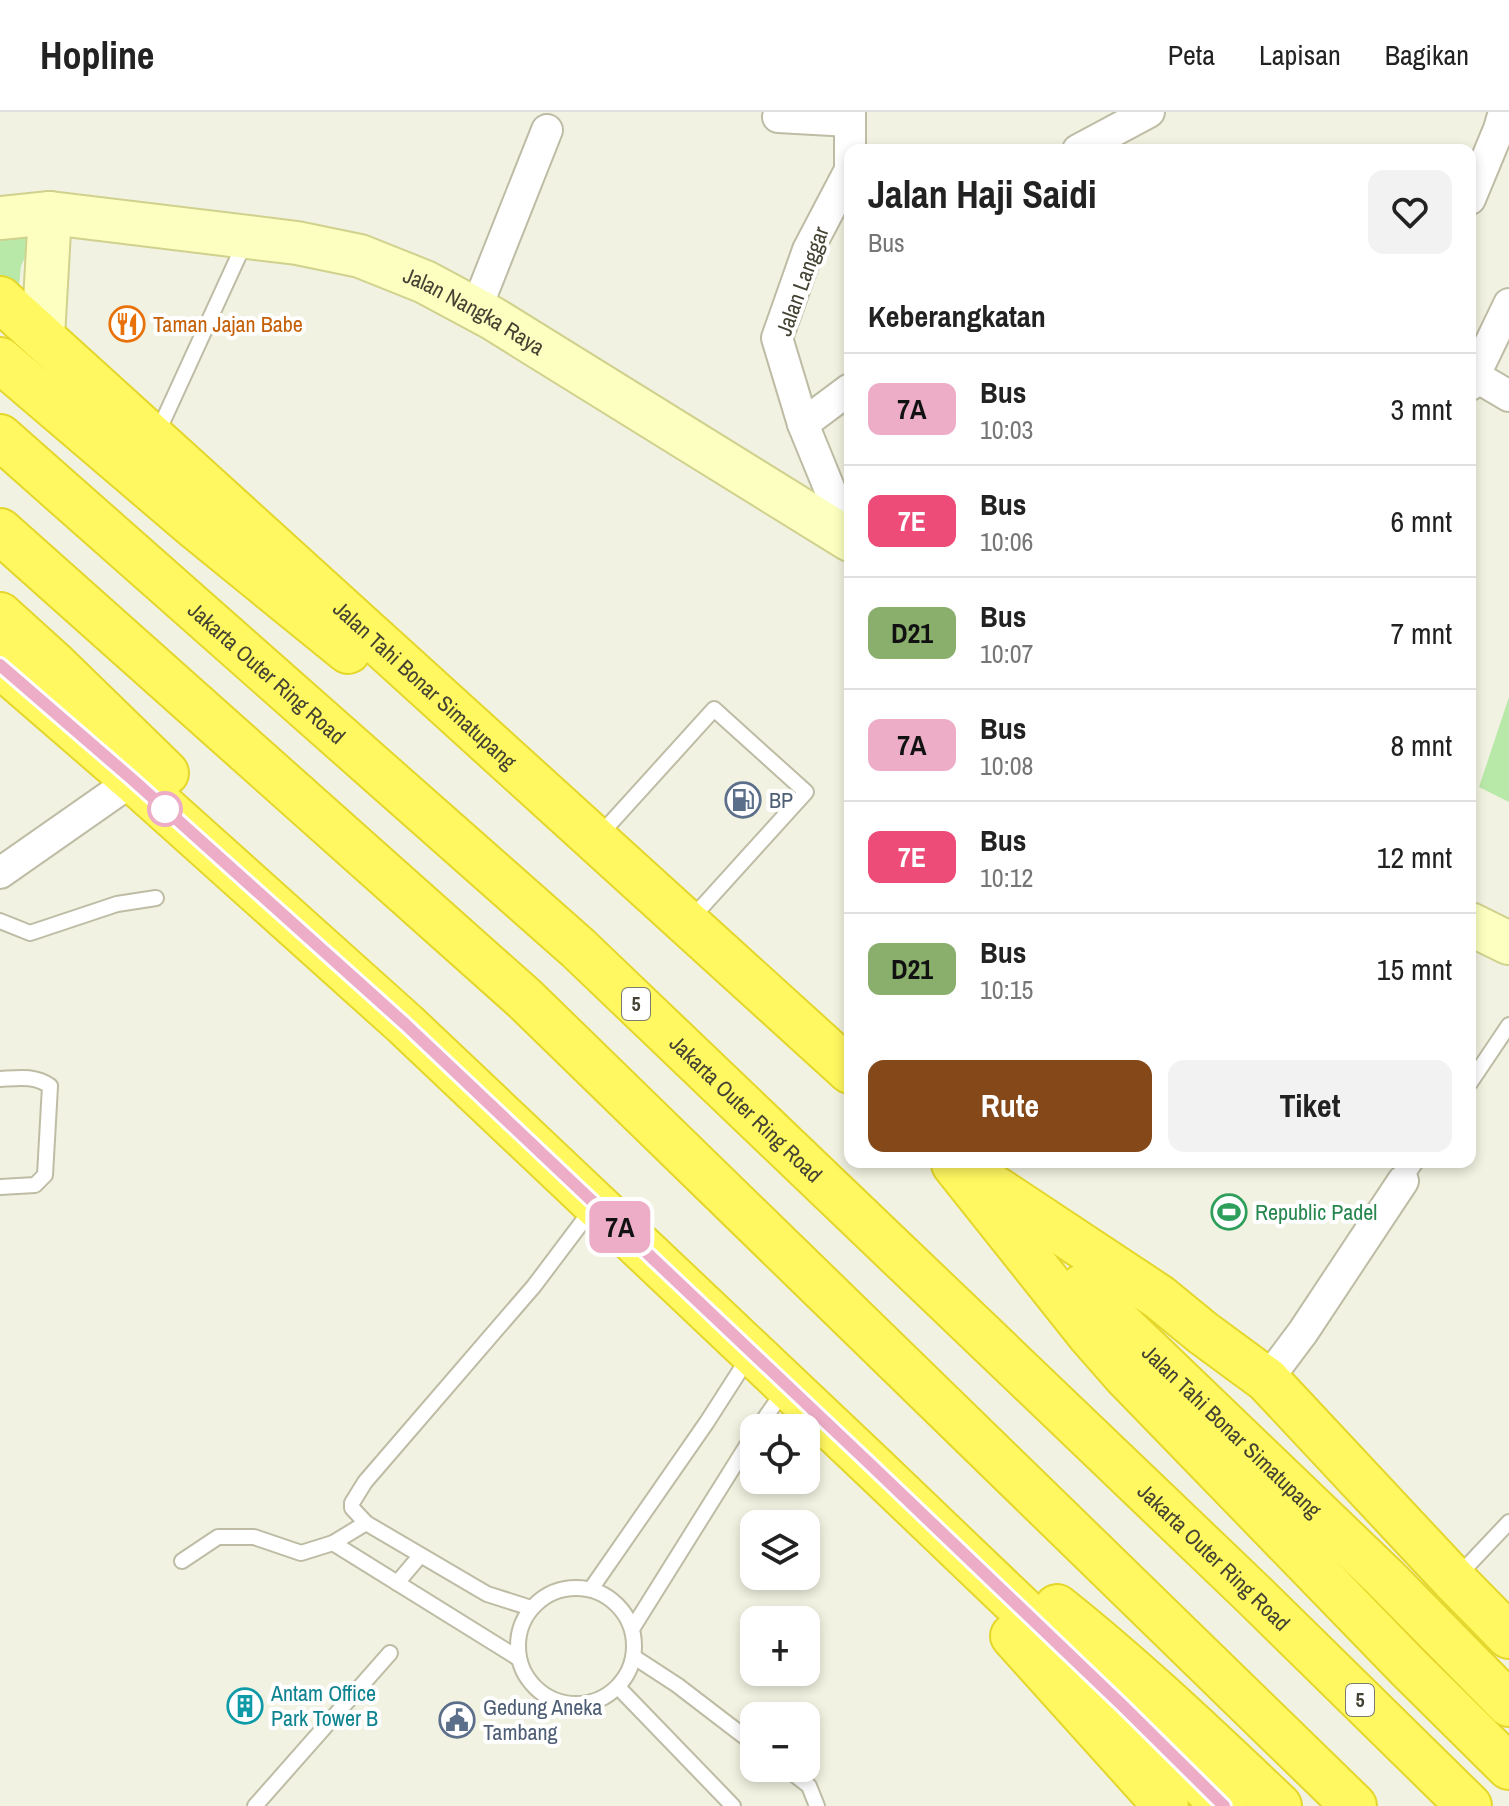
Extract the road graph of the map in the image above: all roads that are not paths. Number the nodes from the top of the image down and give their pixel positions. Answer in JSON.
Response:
{"nodes":[{"id":1,"x":1149,"y":112,"type":"edge"},
{"id":2,"x":1504,"y":112,"type":"edge"},
{"id":3,"x":778,"y":117,"type":"dead end"},
{"id":4,"x":850,"y":117,"type":"edge"},
{"id":5,"x":547,"y":130,"type":"dead end"},
{"id":6,"x":850,"y":144,"type":"edge"},
{"id":7,"x":1089,"y":144,"type":"edge"},
{"id":8,"x":844,"y":181,"type":"edge"},
{"id":9,"x":1476,"y":185,"type":"edge"},
{"id":10,"x":50,"y":213,"type":"junction"},
{"id":11,"x":0,"y":218,"type":"edge"},
{"id":12,"x":248,"y":237,"type":"junction"},
{"id":13,"x":0,"y":299,"type":"edge"},
{"id":14,"x":1509,"y":304,"type":"edge"},
{"id":15,"x":476,"y":309,"type":"junction"},
{"id":16,"x":43,"y":337,"type":"junction"},
{"id":17,"x":0,"y":360,"type":"edge"},
{"id":18,"x":1476,"y":372,"type":"edge"},
{"id":19,"x":1476,"y":382,"type":"edge"},
{"id":20,"x":844,"y":393,"type":"edge"},
{"id":21,"x":1509,"y":396,"type":"edge"},
{"id":22,"x":803,"y":424,"type":"junction"},
{"id":23,"x":0,"y":437,"type":"edge"},
{"id":24,"x":155,"y":438,"type":"junction"},
{"id":25,"x":844,"y":525,"type":"edge"},
{"id":26,"x":0,"y":531,"type":"edge"},
{"id":27,"x":844,"y":536,"type":"edge"},
{"id":28,"x":0,"y":615,"type":"edge"},
{"id":29,"x":0,"y":665,"type":"edge"},
{"id":30,"x":133,"y":780,"type":"junction"},
{"id":31,"x":583,"y":830,"type":"junction"},
{"id":32,"x":0,"y":873,"type":"edge"},
{"id":33,"x":156,"y":898,"type":"dead end"},
{"id":34,"x":0,"y":921,"type":"edge"},
{"id":35,"x":687,"y":923,"type":"junction"},
{"id":36,"x":1476,"y":927,"type":"edge"},
{"id":37,"x":1509,"y":943,"type":"edge"},
{"id":38,"x":405,"y":1024,"type":"junction"},
{"id":39,"x":1509,"y":1025,"type":"edge"},
{"id":40,"x":844,"y":1066,"type":"edge"},
{"id":41,"x":1476,"y":1074,"type":"edge"},
{"id":42,"x":0,"y":1079,"type":"edge"},
{"id":43,"x":957,"y":1168,"type":"edge"},
{"id":44,"x":958,"y":1168,"type":"edge"},
{"id":45,"x":962,"y":1168,"type":"edge"},
{"id":46,"x":1410,"y":1172,"type":"edge"},
{"id":47,"x":0,"y":1187,"type":"edge"},
{"id":48,"x":595,"y":1204,"type":"junction"},
{"id":49,"x":752,"y":1352,"type":"junction"},
{"id":50,"x":1267,"y":1380,"type":"junction"},
{"id":51,"x":787,"y":1385,"type":"junction"},
{"id":52,"x":767,"y":1414,"type":"edge"},
{"id":53,"x":740,"y":1456,"type":"edge"},
{"id":54,"x":871,"y":1465,"type":"junction"},
{"id":55,"x":1509,"y":1522,"type":"edge"},
{"id":56,"x":366,"y":1523,"type":"junction"},
{"id":57,"x":333,"y":1543,"type":"junction"},
{"id":58,"x":420,"y":1556,"type":"junction"},
{"id":59,"x":182,"y":1561,"type":"dead end"},
{"id":60,"x":1454,"y":1580,"type":"junction"},
{"id":61,"x":397,"y":1583,"type":"junction"},
{"id":62,"x":591,"y":1589,"type":"junction"},
{"id":63,"x":531,"y":1608,"type":"junction"},
{"id":64,"x":632,"y":1629,"type":"junction"},
{"id":65,"x":1509,"y":1636,"type":"edge"},
{"id":66,"x":390,"y":1653,"type":"dead end"},
{"id":67,"x":634,"y":1657,"type":"junction"},
{"id":68,"x":518,"y":1658,"type":"junction"},
{"id":69,"x":618,"y":1687,"type":"junction"},
{"id":70,"x":1509,"y":1704,"type":"edge"},
{"id":71,"x":740,"y":1733,"type":"edge"},
{"id":72,"x":1509,"y":1767,"type":"edge"},
{"id":73,"x":804,"y":1782,"type":"edge"},
{"id":74,"x":255,"y":1806,"type":"edge"},
{"id":75,"x":733,"y":1806,"type":"edge"},
{"id":76,"x":817,"y":1806,"type":"edge"},
{"id":77,"x":1166,"y":1806,"type":"edge"},
{"id":78,"x":1224,"y":1806,"type":"edge"},
{"id":79,"x":1279,"y":1806,"type":"edge"},
{"id":80,"x":1354,"y":1806,"type":"edge"},
{"id":81,"x":1469,"y":1806,"type":"edge"}],
"edges":[{"from":1,"to":7,"type":"street"},
{"from":2,"to":9,"type":"street"},
{"from":3,"to":4,"type":"street"},
{"from":4,"to":6,"type":"street","name":"Jalan Langgar"},
{"from":5,"to":15,"type":"street"},
{"from":8,"to":22,"type":"street","name":"Jalan Langgar"},
{"from":10,"to":11,"type":"street","name":"Jalan Nangka Raya"},
{"from":10,"to":12,"type":"street","name":"Jalan Nangka Raya"},
{"from":10,"to":16,"type":"street"},
{"from":12,"to":15,"type":"street","name":"Jalan Nangka Raya"},
{"from":12,"to":24,"type":"lane"},
{"from":13,"to":16,"type":"highway","name":"Jalan Tahi Bonar Simatupang"},
{"from":14,"to":18,"type":"street"},
{"from":15,"to":27,"type":"street","name":"Jalan Nangka Raya"},
{"from":16,"to":24,"type":"highway","name":"Jalan Tahi Bonar Simatupang"},
{"from":17,"to":31,"type":"highway"},
{"from":19,"to":21,"type":"street"},
{"from":20,"to":22,"type":"street"},
{"from":22,"to":25,"type":"street","name":"Jalan Langgar"},
{"from":23,"to":81,"type":"highway","name":"Jakarta Outer Ring Road","number":"5"},
{"from":24,"to":31,"type":"highway","name":"Jalan Tahi Bonar Simatupang"},
{"from":26,"to":80,"type":"highway"},
{"from":28,"to":38,"type":"highway"},
{"from":29,"to":30,"type":"highway"},
{"from":30,"to":32,"type":"street"},
{"from":30,"to":38,"type":"highway"},
{"from":31,"to":35,"type":"highway","name":"Jalan Tahi Bonar Simatupang"},
{"from":31,"to":35,"type":"lane"},
{"from":33,"to":34,"type":"lane"},
{"from":35,"to":40,"type":"highway","name":"Jalan Tahi Bonar Simatupang"},
{"from":36,"to":37,"type":"street"},
{"from":38,"to":48,"type":"highway"},
{"from":39,"to":41,"type":"lane"},
{"from":42,"to":47,"type":"lane"},
{"from":43,"to":72,"type":"highway"},
{"from":44,"to":70,"type":"highway","name":"Jalan Tahi Bonar Simatupang"},
{"from":45,"to":50,"type":"highway"},
{"from":46,"to":50,"type":"street"},
{"from":48,"to":49,"type":"highway"},
{"from":48,"to":56,"type":"lane"},
{"from":49,"to":51,"type":"highway"},
{"from":49,"to":62,"type":"lane"},
{"from":50,"to":60,"type":"highway"},
{"from":51,"to":52,"type":"lane"},
{"from":51,"to":54,"type":"highway"},
{"from":53,"to":64,"type":"lane"},
{"from":54,"to":77,"type":"highway"},
{"from":54,"to":78,"type":"highway"},
{"from":54,"to":79,"type":"highway"},
{"from":55,"to":60,"type":"lane"},
{"from":56,"to":57,"type":"lane"},
{"from":56,"to":58,"type":"lane"},
{"from":57,"to":59,"type":"lane"},
{"from":57,"to":61,"type":"lane"},
{"from":58,"to":61,"type":"lane"},
{"from":58,"to":63,"type":"lane"},
{"from":60,"to":65,"type":"highway"},
{"from":61,"to":68,"type":"lane"},
{"from":62,"to":63,"type":"lane"},
{"from":62,"to":64,"type":"lane"},
{"from":63,"to":68,"type":"lane"},
{"from":64,"to":67,"type":"lane"},
{"from":66,"to":74,"type":"lane"},
{"from":67,"to":69,"type":"lane"},
{"from":67,"to":71,"type":"lane"},
{"from":68,"to":69,"type":"lane"},
{"from":69,"to":75,"type":"lane"},
{"from":73,"to":76,"type":"lane"}]}
